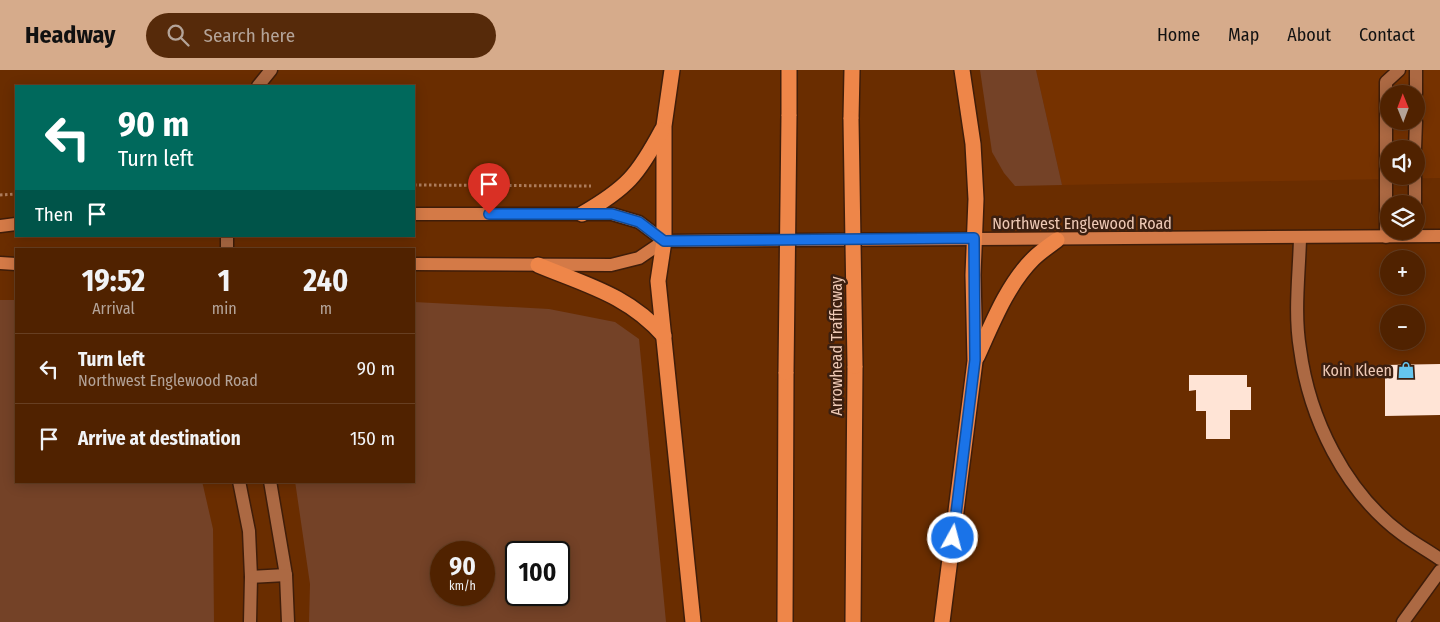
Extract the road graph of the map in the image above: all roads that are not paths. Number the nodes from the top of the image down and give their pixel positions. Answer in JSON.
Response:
{"nodes":[{"id":1,"x":271,"y":70,"type":"edge"},
{"id":2,"x":672,"y":70,"type":"edge"},
{"id":3,"x":789,"y":70,"type":"edge"},
{"id":4,"x":852,"y":70,"type":"edge"},
{"id":5,"x":962,"y":70,"type":"edge"},
{"id":6,"x":1399,"y":70,"type":"edge"},
{"id":7,"x":1416,"y":70,"type":"edge"},
{"id":8,"x":259,"y":85,"type":"edge"},
{"id":9,"x":1416,"y":85,"type":"edge"},
{"id":10,"x":664,"y":126,"type":"junction"},
{"id":11,"x":1386,"y":195,"type":"edge"},
{"id":12,"x":415,"y":214,"type":"edge"},
{"id":13,"x":582,"y":214,"type":"junction"},
{"id":14,"x":15,"y":224,"type":"edge"},
{"id":15,"x":0,"y":226,"type":"edge"},
{"id":16,"x":1425,"y":235,"type":"edge"},
{"id":17,"x":1440,"y":236,"type":"edge"},
{"id":18,"x":1380,"y":237,"type":"edge"},
{"id":19,"x":974,"y":238,"type":"junction"},
{"id":20,"x":1300,"y":239,"type":"junction"},
{"id":21,"x":1056,"y":240,"type":"junction"},
{"id":22,"x":664,"y":241,"type":"junction"},
{"id":23,"x":0,"y":263,"type":"edge"},
{"id":24,"x":15,"y":264,"type":"edge"},
{"id":25,"x":415,"y":264,"type":"edge"},
{"id":26,"x":538,"y":265,"type":"junction"},
{"id":27,"x":664,"y":336,"type":"junction"},
{"id":28,"x":975,"y":360,"type":"junction"},
{"id":29,"x":239,"y":483,"type":"edge"},
{"id":30,"x":270,"y":483,"type":"edge"},
{"id":31,"x":1440,"y":559,"type":"edge"},
{"id":32,"x":1440,"y":571,"type":"edge"},
{"id":33,"x":286,"y":575,"type":"junction"},
{"id":34,"x":251,"y":577,"type":"junction"},
{"id":35,"x":250,"y":622,"type":"edge"},
{"id":36,"x":288,"y":622,"type":"edge"},
{"id":37,"x":693,"y":622,"type":"edge"},
{"id":38,"x":784,"y":622,"type":"edge"},
{"id":39,"x":853,"y":622,"type":"edge"},
{"id":40,"x":942,"y":622,"type":"edge"},
{"id":41,"x":1403,"y":622,"type":"edge"}],
"edges":[{"from":1,"to":8,"type":"street"},
{"from":2,"to":10,"type":"highway"},
{"from":3,"to":38,"type":"highway","bridge":true},
{"from":4,"to":39,"type":"highway","name":"Arrowhead Trafficway","bridge":true},
{"from":5,"to":19,"type":"highway"},
{"from":6,"to":11,"type":"street"},
{"from":7,"to":9,"type":"street"},
{"from":10,"to":13,"type":"highway"},
{"from":10,"to":22,"type":"highway"},
{"from":12,"to":13,"type":"main road"},
{"from":13,"to":22,"type":"main road"},
{"from":14,"to":15,"type":"main road"},
{"from":16,"to":17,"type":"main road","name":"Northwest Englewood Road"},
{"from":18,"to":20,"type":"main road","name":"Northwest Englewood Road"},
{"from":19,"to":21,"type":"main road","name":"Northwest Englewood Road"},
{"from":19,"to":22,"type":"main road","name":"Northwest Englewood Road"},
{"from":19,"to":28,"type":"highway"},
{"from":20,"to":21,"type":"main road","name":"Northwest Englewood Road"},
{"from":20,"to":31,"type":"street"},
{"from":21,"to":28,"type":"highway"},
{"from":22,"to":26,"type":"main road"},
{"from":22,"to":27,"type":"highway"},
{"from":23,"to":24,"type":"main road"},
{"from":25,"to":26,"type":"main road"},
{"from":26,"to":27,"type":"highway"},
{"from":27,"to":37,"type":"highway"},
{"from":28,"to":40,"type":"highway"},
{"from":29,"to":34,"type":"street"},
{"from":30,"to":33,"type":"street"},
{"from":32,"to":41,"type":"street"},
{"from":33,"to":34,"type":"street"},
{"from":33,"to":36,"type":"street"},
{"from":34,"to":35,"type":"street"}]}
